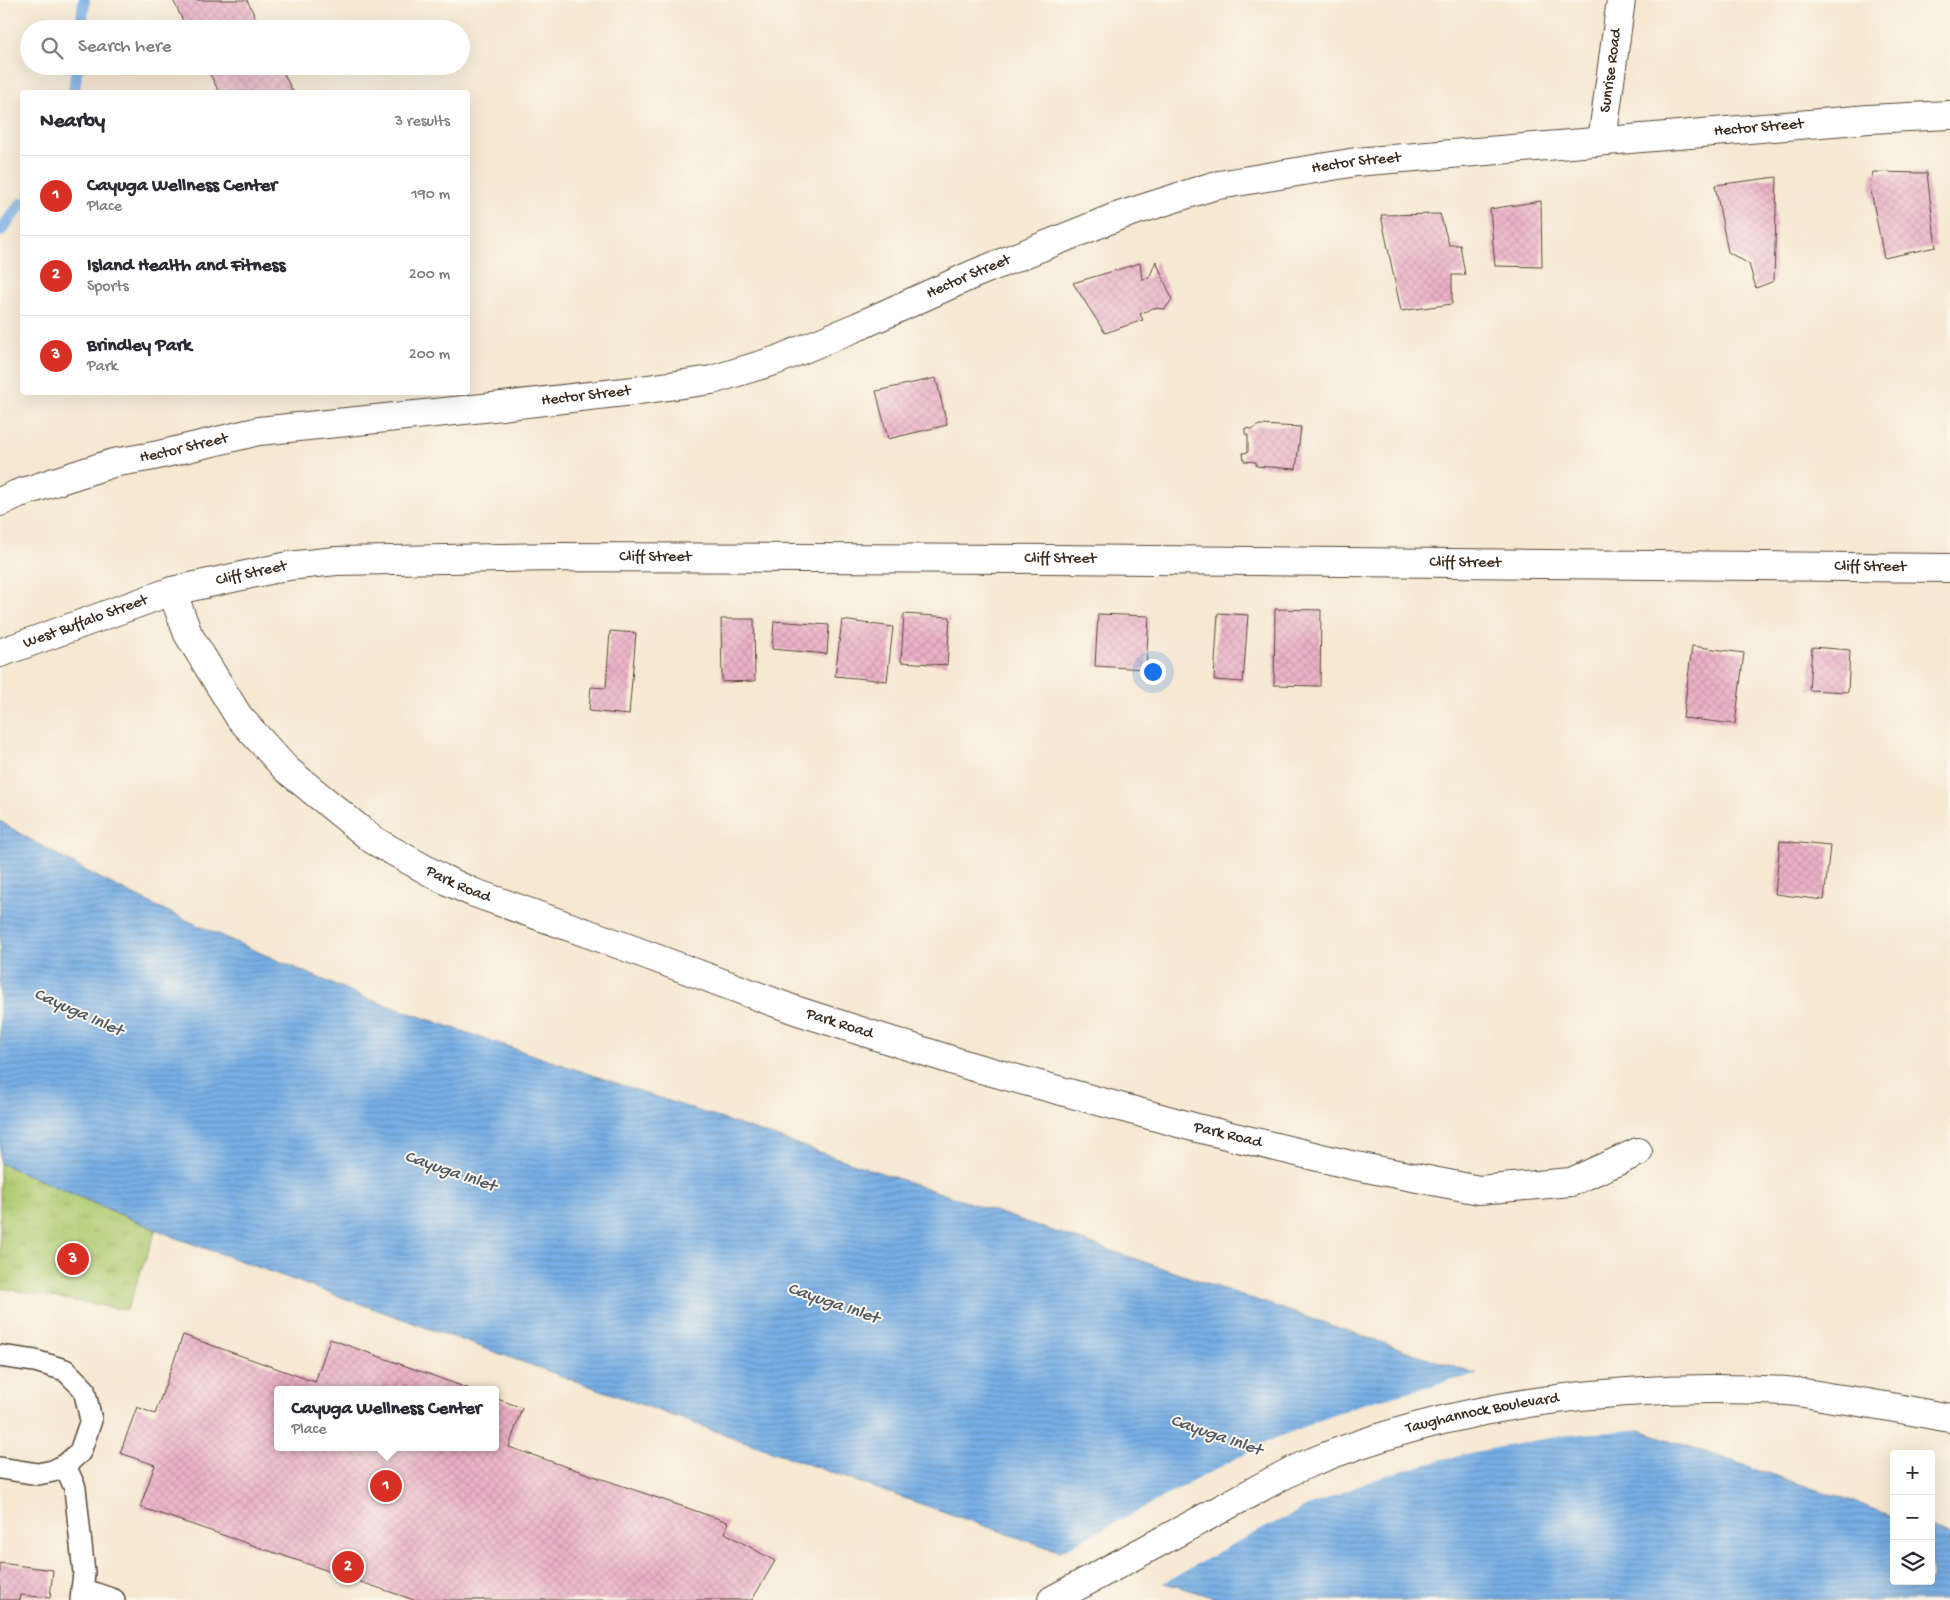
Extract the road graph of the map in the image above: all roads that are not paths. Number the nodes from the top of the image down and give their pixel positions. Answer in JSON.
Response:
{"nodes":[{"id":1,"x":1621,"y":0,"type":"edge"},
{"id":2,"x":1950,"y":115,"type":"edge"},
{"id":3,"x":1602,"y":141,"type":"junction"},
{"id":4,"x":0,"y":502,"type":"edge"},
{"id":5,"x":1950,"y":568,"type":"edge"},
{"id":6,"x":172,"y":592,"type":"junction"},
{"id":7,"x":0,"y":654,"type":"edge"},
{"id":8,"x":1638,"y":1152,"type":"dead end"},
{"id":9,"x":0,"y":1356,"type":"edge"},
{"id":10,"x":1950,"y":1418,"type":"edge"},
{"id":11,"x":65,"y":1465,"type":"junction"},
{"id":12,"x":0,"y":1468,"type":"edge"},
{"id":13,"x":81,"y":1594,"type":"edge"},
{"id":14,"x":114,"y":1600,"type":"edge"},
{"id":15,"x":1052,"y":1600,"type":"edge"}],
"edges":[{"from":1,"to":3,"type":"main road","name":"Sunrise Road"},
{"from":2,"to":3,"type":"main road","name":"Hector Street"},
{"from":3,"to":4,"type":"main road","name":"Hector Street"},
{"from":5,"to":6,"type":"main road","name":"Cliff Street"},
{"from":6,"to":7,"type":"main road","name":"West Buffalo Street"},
{"from":6,"to":8,"type":"main road","name":"Park Road"},
{"from":9,"to":11,"type":"lane"},
{"from":10,"to":15,"type":"main road","name":"Taughannock Boulevard"},
{"from":11,"to":12,"type":"lane"},
{"from":11,"to":13,"type":"lane"},
{"from":13,"to":14,"type":"lane"}]}
